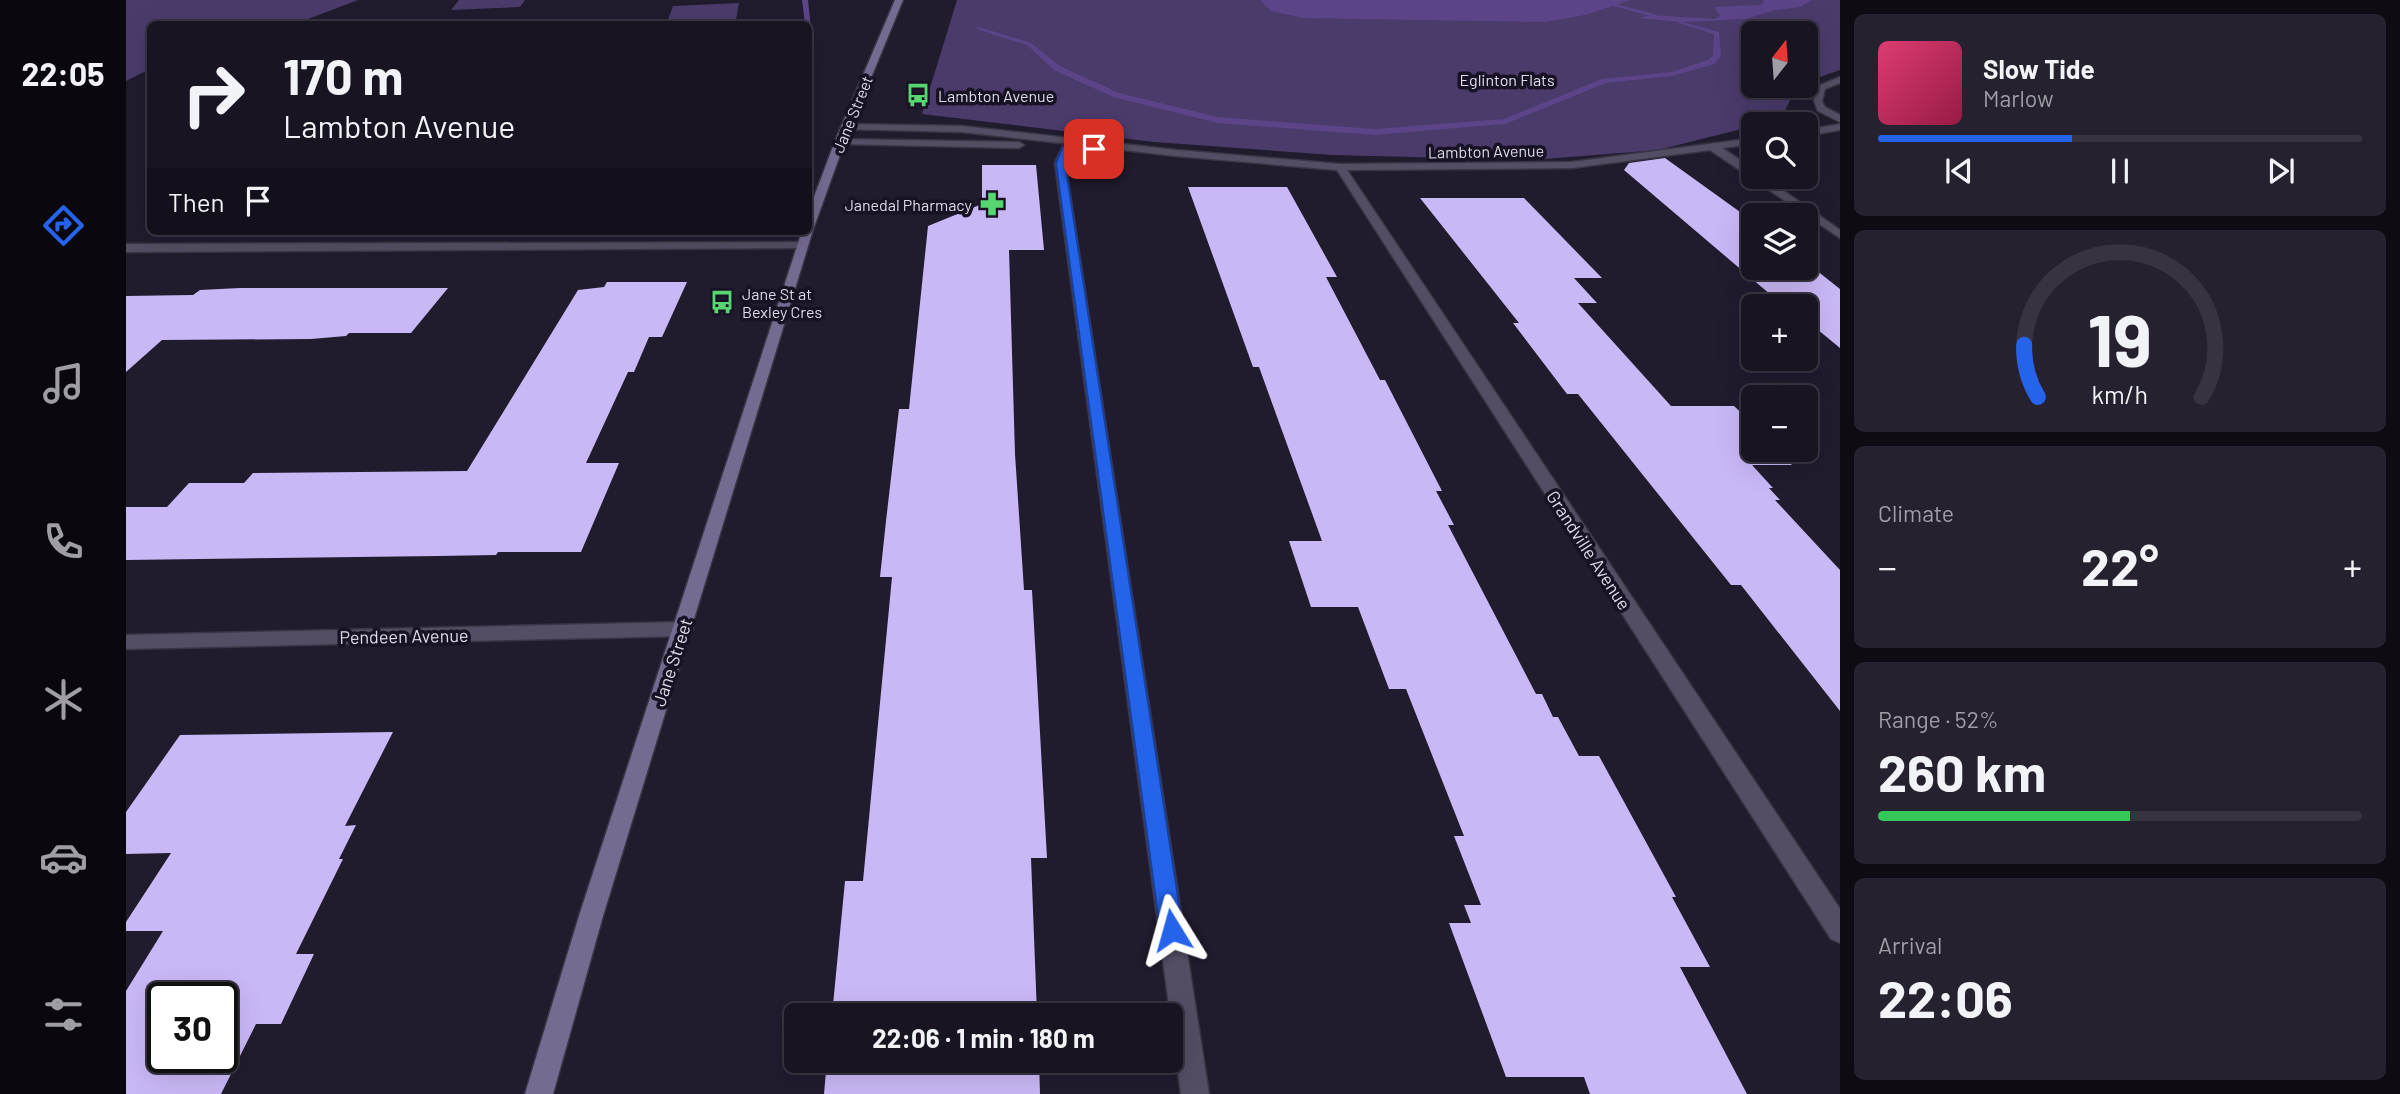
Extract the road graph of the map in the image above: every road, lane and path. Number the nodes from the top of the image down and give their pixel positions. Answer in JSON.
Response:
{"nodes":[{"id":1,"x":899,"y":0,"type":"edge"},
{"id":2,"x":1840,"y":80,"type":"edge"},
{"id":3,"x":1840,"y":119,"type":"edge"},
{"id":4,"x":846,"y":127,"type":"junction"},
{"id":5,"x":1840,"y":127,"type":"edge"},
{"id":6,"x":1818,"y":130,"type":"edge"},
{"id":7,"x":840,"y":141,"type":"junction"},
{"id":8,"x":1741,"y":143,"type":"edge"},
{"id":9,"x":1713,"y":147,"type":"junction"},
{"id":10,"x":1067,"y":148,"type":"junction"},
{"id":11,"x":1176,"y":153,"type":"junction"},
{"id":12,"x":1741,"y":166,"type":"edge"},
{"id":13,"x":1340,"y":167,"type":"junction"},
{"id":14,"x":1774,"y":189,"type":"edge"},
{"id":15,"x":812,"y":221,"type":"edge"},
{"id":16,"x":807,"y":235,"type":"edge"},
{"id":17,"x":1840,"y":235,"type":"edge"},
{"id":18,"x":126,"y":248,"type":"edge"},
{"id":19,"x":683,"y":629,"type":"junction"},
{"id":20,"x":126,"y":642,"type":"edge"},
{"id":21,"x":1840,"y":931,"type":"edge"},
{"id":22,"x":539,"y":1094,"type":"edge"},
{"id":23,"x":1195,"y":1094,"type":"edge"}],
"edges":[{"from":1,"to":4,"type":"main road","name":"Jane Street"},
{"from":2,"to":3,"type":"street"},
{"from":4,"to":7,"type":"main road","name":"Jane Street"},
{"from":4,"to":11,"type":"street","name":"Lambton Avenue"},
{"from":5,"to":6,"type":"street"},
{"from":7,"to":10,"type":"street","name":"Lambton Avenue"},
{"from":7,"to":15,"type":"main road","name":"Jane Street"},
{"from":8,"to":9,"type":"street","name":"Lambton Avenue"},
{"from":9,"to":12,"type":"street"},
{"from":9,"to":13,"type":"street","name":"Lambton Avenue"},
{"from":10,"to":11,"type":"street","name":"Lambton Avenue"},
{"from":10,"to":23,"type":"street"},
{"from":11,"to":13,"type":"street","name":"Lambton Avenue"},
{"from":13,"to":21,"type":"street","name":"Grandville Avenue"},
{"from":14,"to":17,"type":"street"},
{"from":16,"to":18,"type":"street"},
{"from":16,"to":19,"type":"main road","name":"Jane Street"},
{"from":19,"to":20,"type":"street","name":"Pendeen Avenue"},
{"from":19,"to":22,"type":"main road","name":"Jane Street"}]}
